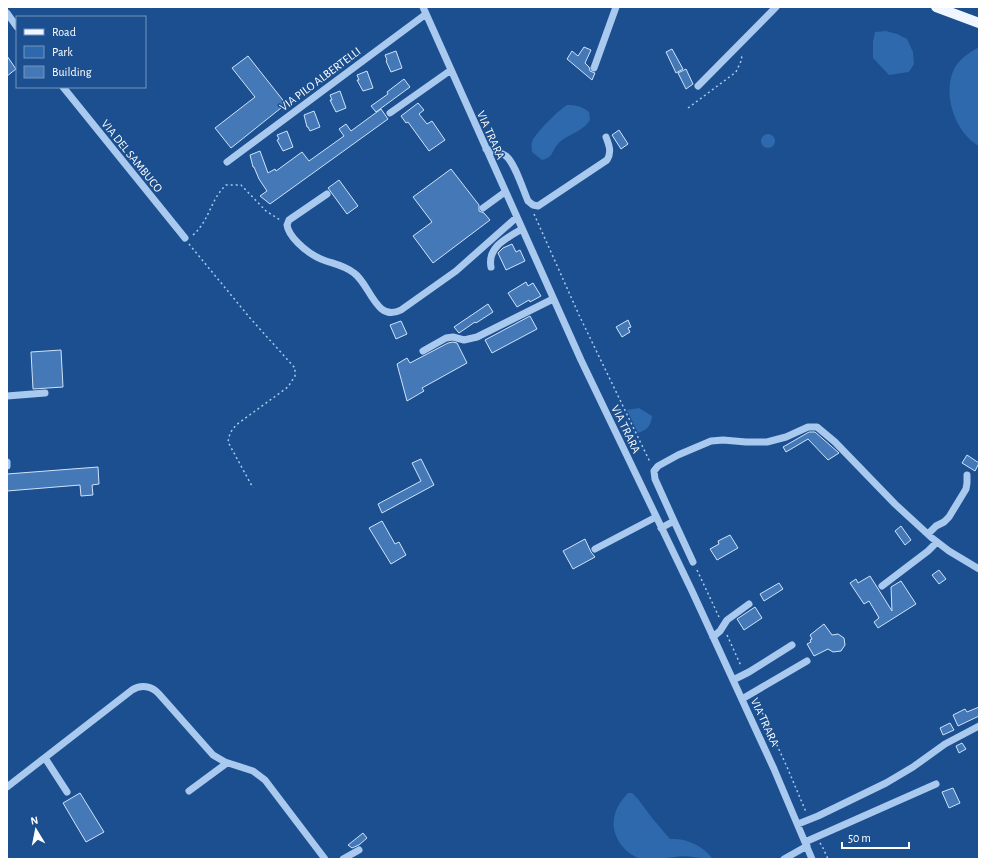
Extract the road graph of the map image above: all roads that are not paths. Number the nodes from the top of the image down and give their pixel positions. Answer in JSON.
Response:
{"nodes":[{"id":1,"x":616,"y":7,"type":"edge"},
{"id":2,"x":776,"y":7,"type":"edge"},
{"id":3,"x":936,"y":7,"type":"edge"},
{"id":4,"x":424,"y":10,"type":"edge"},
{"id":5,"x":7,"y":13,"type":"edge"},
{"id":6,"x":979,"y":23,"type":"edge"},
{"id":7,"x":16,"y":26,"type":"edge"},
{"id":8,"x":594,"y":68,"type":"dead end"},
{"id":9,"x":451,"y":70,"type":"junction"},
{"id":10,"x":698,"y":86,"type":"dead end"},
{"id":11,"x":64,"y":88,"type":"edge"},
{"id":12,"x":390,"y":113,"type":"dead end"},
{"id":13,"x":606,"y":137,"type":"dead end"},
{"id":14,"x":486,"y":149,"type":"junction"},
{"id":15,"x":228,"y":162,"type":"dead end"},
{"id":16,"x":505,"y":192,"type":"junction"},
{"id":17,"x":327,"y":194,"type":"dead end"},
{"id":18,"x":483,"y":208,"type":"dead end"},
{"id":19,"x":517,"y":217,"type":"junction"},
{"id":20,"x":522,"y":229,"type":"junction"},
{"id":21,"x":185,"y":238,"type":"road end"},
{"id":22,"x":491,"y":267,"type":"dead end"},
{"id":23,"x":553,"y":299,"type":"junction"},
{"id":24,"x":423,"y":351,"type":"dead end"},
{"id":25,"x":45,"y":393,"type":"dead end"},
{"id":26,"x":7,"y":396,"type":"edge"},
{"id":27,"x":7,"y":462,"type":"edge"},
{"id":28,"x":8,"y":466,"type":"edge"},
{"id":29,"x":967,"y":475,"type":"dead end"},
{"id":30,"x":656,"y":518,"type":"junction"},
{"id":31,"x":674,"y":521,"type":"junction"},
{"id":32,"x":661,"y":528,"type":"junction"},
{"id":33,"x":928,"y":534,"type":"junction"},
{"id":34,"x":937,"y":542,"type":"junction"},
{"id":35,"x":595,"y":550,"type":"dead end"},
{"id":36,"x":693,"y":562,"type":"road end"},
{"id":37,"x":979,"y":569,"type":"edge"},
{"id":38,"x":882,"y":586,"type":"dead end"},
{"id":39,"x":749,"y":604,"type":"dead end"},
{"id":40,"x":713,"y":637,"type":"junction"},
{"id":41,"x":792,"y":645,"type":"dead end"},
{"id":42,"x":807,"y":662,"type":"dead end"},
{"id":43,"x":733,"y":680,"type":"junction"},
{"id":44,"x":742,"y":699,"type":"junction"},
{"id":45,"x":979,"y":726,"type":"edge"},
{"id":46,"x":45,"y":758,"type":"junction"},
{"id":47,"x":227,"y":763,"type":"junction"},
{"id":48,"x":936,"y":784,"type":"dead end"},
{"id":49,"x":7,"y":787,"type":"edge"},
{"id":50,"x":190,"y":791,"type":"dead end"},
{"id":51,"x":67,"y":792,"type":"dead end"},
{"id":52,"x":798,"y":824,"type":"junction"},
{"id":53,"x":806,"y":844,"type":"junction"},
{"id":54,"x":359,"y":850,"type":"dead end"},
{"id":55,"x":325,"y":859,"type":"edge"},
{"id":56,"x":343,"y":859,"type":"edge"},
{"id":57,"x":784,"y":859,"type":"edge"},
{"id":58,"x":812,"y":859,"type":"edge"}],
"edges":[{"from":1,"to":8,"type":"street"},
{"from":2,"to":10,"type":"street"},
{"from":3,"to":6,"type":"main road"},
{"from":4,"to":9,"type":"street","name":"VIA TRARA"},
{"from":4,"to":15,"type":"street","name":"VIA PILO ALBERTELLI"},
{"from":5,"to":7,"type":"street"},
{"from":9,"to":12,"type":"street"},
{"from":9,"to":14,"type":"street","name":"VIA TRARA"},
{"from":11,"to":21,"type":"street","name":"VIA DEL SAMBUCO"},
{"from":13,"to":14,"type":"street"},
{"from":14,"to":16,"type":"street","name":"VIA TRARA"},
{"from":16,"to":18,"type":"street"},
{"from":16,"to":19,"type":"street","name":"VIA TRARA"},
{"from":17,"to":19,"type":"street"},
{"from":19,"to":20,"type":"street","name":"VIA TRARA"},
{"from":20,"to":22,"type":"street"},
{"from":20,"to":23,"type":"street","name":"VIA TRARA"},
{"from":23,"to":24,"type":"street"},
{"from":23,"to":30,"type":"street","name":"VIA TRARA"},
{"from":25,"to":26,"type":"street"},
{"from":27,"to":28,"type":"street"},
{"from":29,"to":33,"type":"street"},
{"from":30,"to":32,"type":"street","name":"VIA TRARA"},
{"from":30,"to":35,"type":"street"},
{"from":31,"to":32,"type":"street"},
{"from":31,"to":33,"type":"street"},
{"from":31,"to":36,"type":"street"},
{"from":32,"to":40,"type":"street","name":"VIA TRARA"},
{"from":33,"to":34,"type":"street"},
{"from":34,"to":37,"type":"street"},
{"from":34,"to":38,"type":"street"},
{"from":39,"to":40,"type":"street"},
{"from":40,"to":43,"type":"street","name":"VIA TRARA"},
{"from":41,"to":43,"type":"street"},
{"from":42,"to":44,"type":"street"},
{"from":43,"to":44,"type":"street","name":"VIA TRARA"},
{"from":44,"to":52,"type":"street","name":"VIA TRARA"},
{"from":45,"to":52,"type":"street"},
{"from":46,"to":47,"type":"street"},
{"from":46,"to":49,"type":"street"},
{"from":46,"to":51,"type":"street"},
{"from":47,"to":50,"type":"street"},
{"from":47,"to":55,"type":"street"},
{"from":48,"to":53,"type":"street"},
{"from":52,"to":53,"type":"street","name":"VIA TRARA"},
{"from":53,"to":57,"type":"street"},
{"from":53,"to":58,"type":"street","name":"VIA TRARA"},
{"from":54,"to":56,"type":"street"}]}
